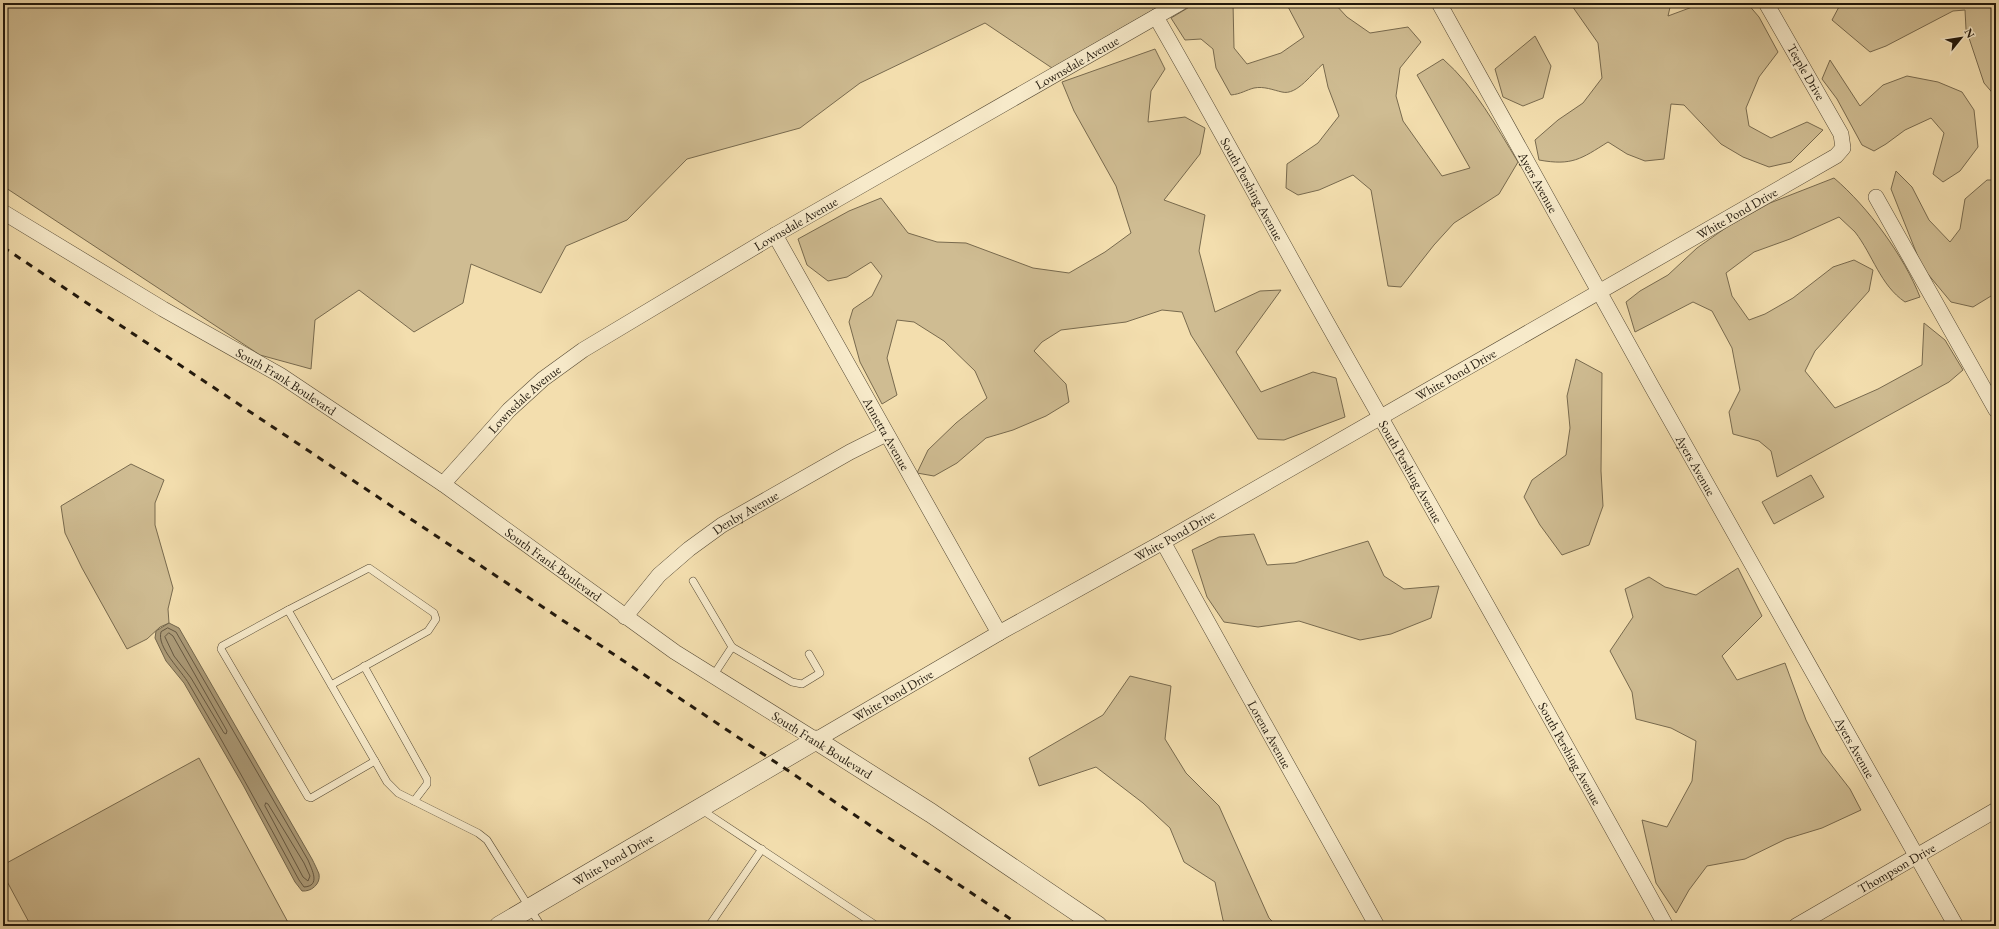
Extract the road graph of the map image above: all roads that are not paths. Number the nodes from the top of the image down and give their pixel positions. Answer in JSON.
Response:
{"nodes":[{"id":1,"x":1180,"y":3,"type":"edge"},
{"id":2,"x":1439,"y":3,"type":"edge"},
{"id":3,"x":1766,"y":3,"type":"edge"},
{"id":4,"x":1156,"y":17,"type":"junction"},
{"id":5,"x":1844,"y":142,"type":"joint"},
{"id":6,"x":1876,"y":197,"type":"dead end"},
{"id":7,"x":3,"y":212,"type":"edge"},
{"id":8,"x":775,"y":235,"type":"junction"},
{"id":9,"x":1601,"y":291,"type":"junction"},
{"id":10,"x":1996,"y":410,"type":"edge"},
{"id":11,"x":1381,"y":416,"type":"junction"},
{"id":12,"x":886,"y":434,"type":"junction"},
{"id":13,"x":443,"y":484,"type":"junction"},
{"id":14,"x":1163,"y":542,"type":"junction"},
{"id":15,"x":693,"y":581,"type":"dead end"},
{"id":16,"x":288,"y":610,"type":"junction"},
{"id":17,"x":625,"y":617,"type":"junction"},
{"id":18,"x":999,"y":633,"type":"junction"},
{"id":19,"x":732,"y":646,"type":"junction"},
{"id":20,"x":809,"y":654,"type":"dead end"},
{"id":21,"x":364,"y":666,"type":"junction"},
{"id":22,"x":713,"y":676,"type":"junction"},
{"id":23,"x":331,"y":685,"type":"junction"},
{"id":24,"x":816,"y":740,"type":"junction"},
{"id":25,"x":375,"y":761,"type":"junction"},
{"id":26,"x":414,"y":801,"type":"junction"},
{"id":27,"x":699,"y":808,"type":"junction"},
{"id":28,"x":1996,"y":810,"type":"edge"},
{"id":29,"x":762,"y":849,"type":"junction"},
{"id":30,"x":1916,"y":856,"type":"junction"},
{"id":31,"x":531,"y":907,"type":"junction"},
{"id":32,"x":500,"y":926,"type":"edge"},
{"id":33,"x":541,"y":926,"type":"edge"},
{"id":34,"x":709,"y":926,"type":"edge"},
{"id":35,"x":877,"y":926,"type":"edge"},
{"id":36,"x":1098,"y":926,"type":"edge"},
{"id":37,"x":1378,"y":926,"type":"edge"},
{"id":38,"x":1666,"y":926,"type":"edge"},
{"id":39,"x":1796,"y":926,"type":"edge"},
{"id":40,"x":1956,"y":926,"type":"edge"}],
"edges":[{"from":1,"to":4,"type":"street","name":"Lownsdale Avenue"},
{"from":2,"to":9,"type":"street","name":"Ayers Avenue"},
{"from":3,"to":5,"type":"street","name":"Teeple Drive"},
{"from":4,"to":8,"type":"street","name":"Lownsdale Avenue"},
{"from":4,"to":11,"type":"street","name":"South Pershing Avenue"},
{"from":5,"to":9,"type":"street","name":"White Pond Drive"},
{"from":6,"to":10,"type":"street"},
{"from":7,"to":13,"type":"street","name":"South Frank Boulevard"},
{"from":8,"to":12,"type":"street","name":"Annetta Avenue"},
{"from":8,"to":13,"type":"street","name":"Lownsdale Avenue"},
{"from":9,"to":11,"type":"street","name":"White Pond Drive"},
{"from":9,"to":30,"type":"street","name":"Ayers Avenue"},
{"from":11,"to":14,"type":"street","name":"White Pond Drive"},
{"from":11,"to":38,"type":"street","name":"South Pershing Avenue"},
{"from":12,"to":17,"type":"street","name":"Denby Avenue"},
{"from":12,"to":18,"type":"street","name":"Annetta Avenue"},
{"from":13,"to":17,"type":"street","name":"South Frank Boulevard"},
{"from":14,"to":18,"type":"street","name":"White Pond Drive"},
{"from":14,"to":37,"type":"street","name":"Lorena Avenue"},
{"from":15,"to":19,"type":"lane"},
{"from":16,"to":21,"type":"lane"},
{"from":16,"to":23,"type":"lane"},
{"from":16,"to":25,"type":"lane"},
{"from":17,"to":22,"type":"street","name":"South Frank Boulevard"},
{"from":18,"to":24,"type":"street","name":"White Pond Drive"},
{"from":19,"to":20,"type":"lane"},
{"from":19,"to":22,"type":"lane"},
{"from":21,"to":23,"type":"lane"},
{"from":21,"to":26,"type":"lane"},
{"from":22,"to":24,"type":"street","name":"South Frank Boulevard"},
{"from":23,"to":25,"type":"lane"},
{"from":24,"to":27,"type":"street","name":"White Pond Drive"},
{"from":24,"to":36,"type":"street","name":"South Frank Boulevard"},
{"from":25,"to":26,"type":"lane"},
{"from":26,"to":31,"type":"lane"},
{"from":27,"to":29,"type":"lane"},
{"from":27,"to":31,"type":"street","name":"White Pond Drive"},
{"from":28,"to":30,"type":"street","name":"Thompson Drive"},
{"from":29,"to":34,"type":"lane"},
{"from":29,"to":35,"type":"lane"},
{"from":30,"to":39,"type":"street","name":"Thompson Drive"},
{"from":30,"to":40,"type":"street","name":"Ayers Avenue"},
{"from":31,"to":32,"type":"street","name":"White Pond Drive"},
{"from":31,"to":33,"type":"lane"}]}
